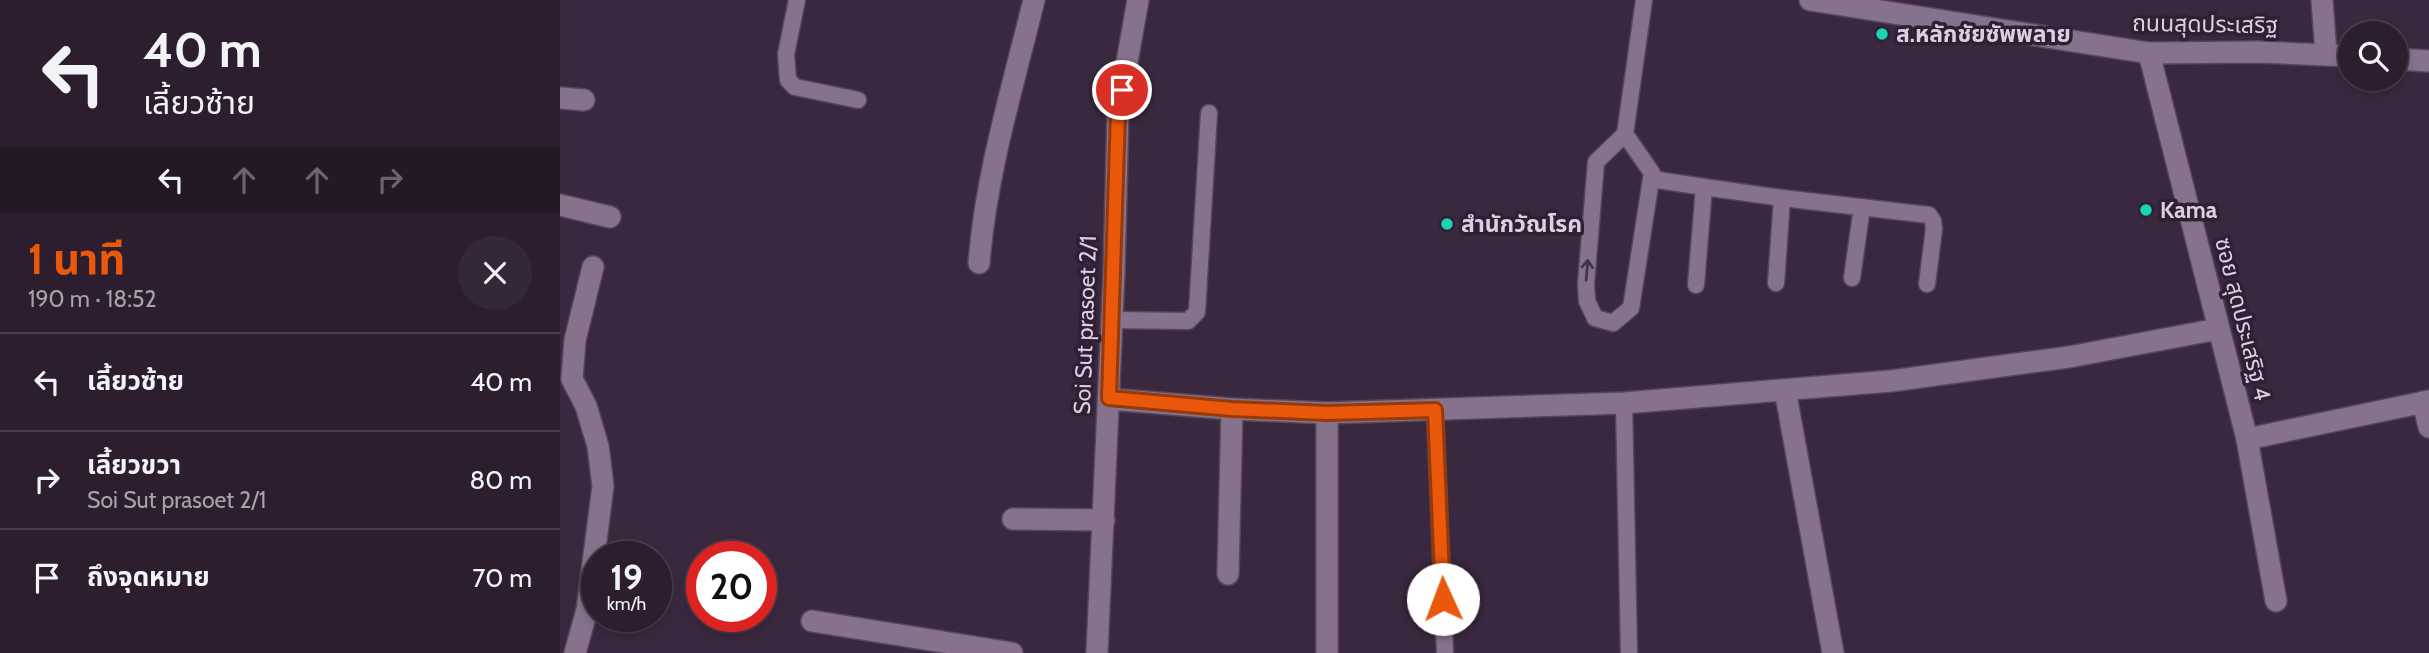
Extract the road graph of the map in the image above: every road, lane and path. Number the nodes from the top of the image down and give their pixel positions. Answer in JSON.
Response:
{"nodes":[{"id":1,"x":797,"y":0,"type":"edge"},
{"id":2,"x":1034,"y":0,"type":"edge"},
{"id":3,"x":1138,"y":0,"type":"edge"},
{"id":4,"x":1644,"y":0,"type":"edge"},
{"id":5,"x":1810,"y":0,"type":"edge"},
{"id":6,"x":2322,"y":0,"type":"edge"},
{"id":7,"x":2148,"y":53,"type":"junction"},
{"id":8,"x":2326,"y":53,"type":"junction"},
{"id":9,"x":2338,"y":54,"type":"edge"},
{"id":10,"x":2408,"y":60,"type":"edge"},
{"id":11,"x":2429,"y":61,"type":"edge"},
{"id":12,"x":560,"y":98,"type":"edge"},
{"id":13,"x":584,"y":100,"type":"dead end"},
{"id":14,"x":858,"y":100,"type":"dead end"},
{"id":15,"x":1209,"y":113,"type":"dead end"},
{"id":16,"x":1625,"y":134,"type":"junction"},
{"id":17,"x":1651,"y":179,"type":"junction"},
{"id":18,"x":1704,"y":187,"type":"junction"},
{"id":19,"x":1782,"y":198,"type":"junction"},
{"id":20,"x":560,"y":205,"type":"edge"},
{"id":21,"x":1862,"y":207,"type":"junction"},
{"id":22,"x":610,"y":217,"type":"dead end"},
{"id":23,"x":979,"y":263,"type":"dead end"},
{"id":24,"x":593,"y":267,"type":"dead end"},
{"id":25,"x":1852,"y":278,"type":"dead end"},
{"id":26,"x":1776,"y":283,"type":"dead end"},
{"id":27,"x":1927,"y":284,"type":"dead end"},
{"id":28,"x":1696,"y":285,"type":"dead end"},
{"id":29,"x":1112,"y":320,"type":"junction"},
{"id":30,"x":2218,"y":329,"type":"junction"},
{"id":31,"x":566,"y":378,"type":"edge"},
{"id":32,"x":1785,"y":390,"type":"junction"},
{"id":33,"x":1109,"y":398,"type":"junction"},
{"id":34,"x":2426,"y":401,"type":"edge"},
{"id":35,"x":1624,"y":402,"type":"junction"},
{"id":36,"x":1232,"y":409,"type":"junction"},
{"id":37,"x":1435,"y":410,"type":"junction"},
{"id":38,"x":1327,"y":413,"type":"junction"},
{"id":39,"x":2429,"y":426,"type":"edge"},
{"id":40,"x":2247,"y":439,"type":"junction"},
{"id":41,"x":1013,"y":519,"type":"dead end"},
{"id":42,"x":1104,"y":520,"type":"junction"},
{"id":43,"x":1228,"y":573,"type":"dead end"},
{"id":44,"x":2276,"y":601,"type":"dead end"},
{"id":45,"x":812,"y":621,"type":"dead end"},
{"id":46,"x":575,"y":653,"type":"edge"},
{"id":47,"x":1012,"y":653,"type":"edge"},
{"id":48,"x":1097,"y":653,"type":"edge"},
{"id":49,"x":1327,"y":653,"type":"edge"},
{"id":50,"x":1445,"y":653,"type":"edge"},
{"id":51,"x":1629,"y":653,"type":"edge"},
{"id":52,"x":1833,"y":653,"type":"edge"}],
"edges":[{"from":1,"to":14,"type":"lane"},
{"from":2,"to":23,"type":"street"},
{"from":3,"to":29,"type":"street","name":"Soi Sut prasoet 2/1"},
{"from":4,"to":16,"type":"lane"},
{"from":5,"to":7,"type":"street","name":"ถนนสุดประเสริฐ"},
{"from":6,"to":8,"type":"street"},
{"from":7,"to":8,"type":"street","name":"ถนนสุดประเสริฐ"},
{"from":7,"to":30,"type":"street","name":"ซอย สุดประเสริฐ 4"},
{"from":8,"to":9,"type":"street","name":"ถนนสุดประเสริฐ"},
{"from":10,"to":11,"type":"street"},
{"from":12,"to":13,"type":"street"},
{"from":15,"to":29,"type":"lane"},
{"from":16,"to":17,"type":"lane"},
{"from":17,"to":16,"type":"lane","one_way":true},
{"from":17,"to":18,"type":"lane"},
{"from":18,"to":19,"type":"lane"},
{"from":18,"to":28,"type":"lane"},
{"from":19,"to":21,"type":"lane"},
{"from":19,"to":26,"type":"lane"},
{"from":20,"to":22,"type":"street"},
{"from":21,"to":25,"type":"lane"},
{"from":21,"to":27,"type":"lane"},
{"from":24,"to":31,"type":"street"},
{"from":29,"to":33,"type":"street","name":"Soi Sut prasoet 2/1"},
{"from":30,"to":32,"type":"street"},
{"from":30,"to":40,"type":"street","name":"ซอย สุดประเสริฐ 4"},
{"from":31,"to":46,"type":"street"},
{"from":32,"to":35,"type":"street"},
{"from":32,"to":52,"type":"street"},
{"from":33,"to":36,"type":"street"},
{"from":33,"to":42,"type":"street","name":"Soi Sut prasoet 2/1"},
{"from":34,"to":39,"type":"street"},
{"from":34,"to":40,"type":"street"},
{"from":35,"to":37,"type":"street"},
{"from":35,"to":51,"type":"lane"},
{"from":36,"to":38,"type":"street"},
{"from":36,"to":43,"type":"street"},
{"from":37,"to":38,"type":"street"},
{"from":37,"to":50,"type":"lane"},
{"from":38,"to":49,"type":"street"},
{"from":40,"to":44,"type":"street","name":"ซอย สุดประเสริฐ 4"},
{"from":41,"to":42,"type":"street"},
{"from":42,"to":48,"type":"street","name":"Soi Sut prasoet 2/1"},
{"from":45,"to":47,"type":"street"}]}
